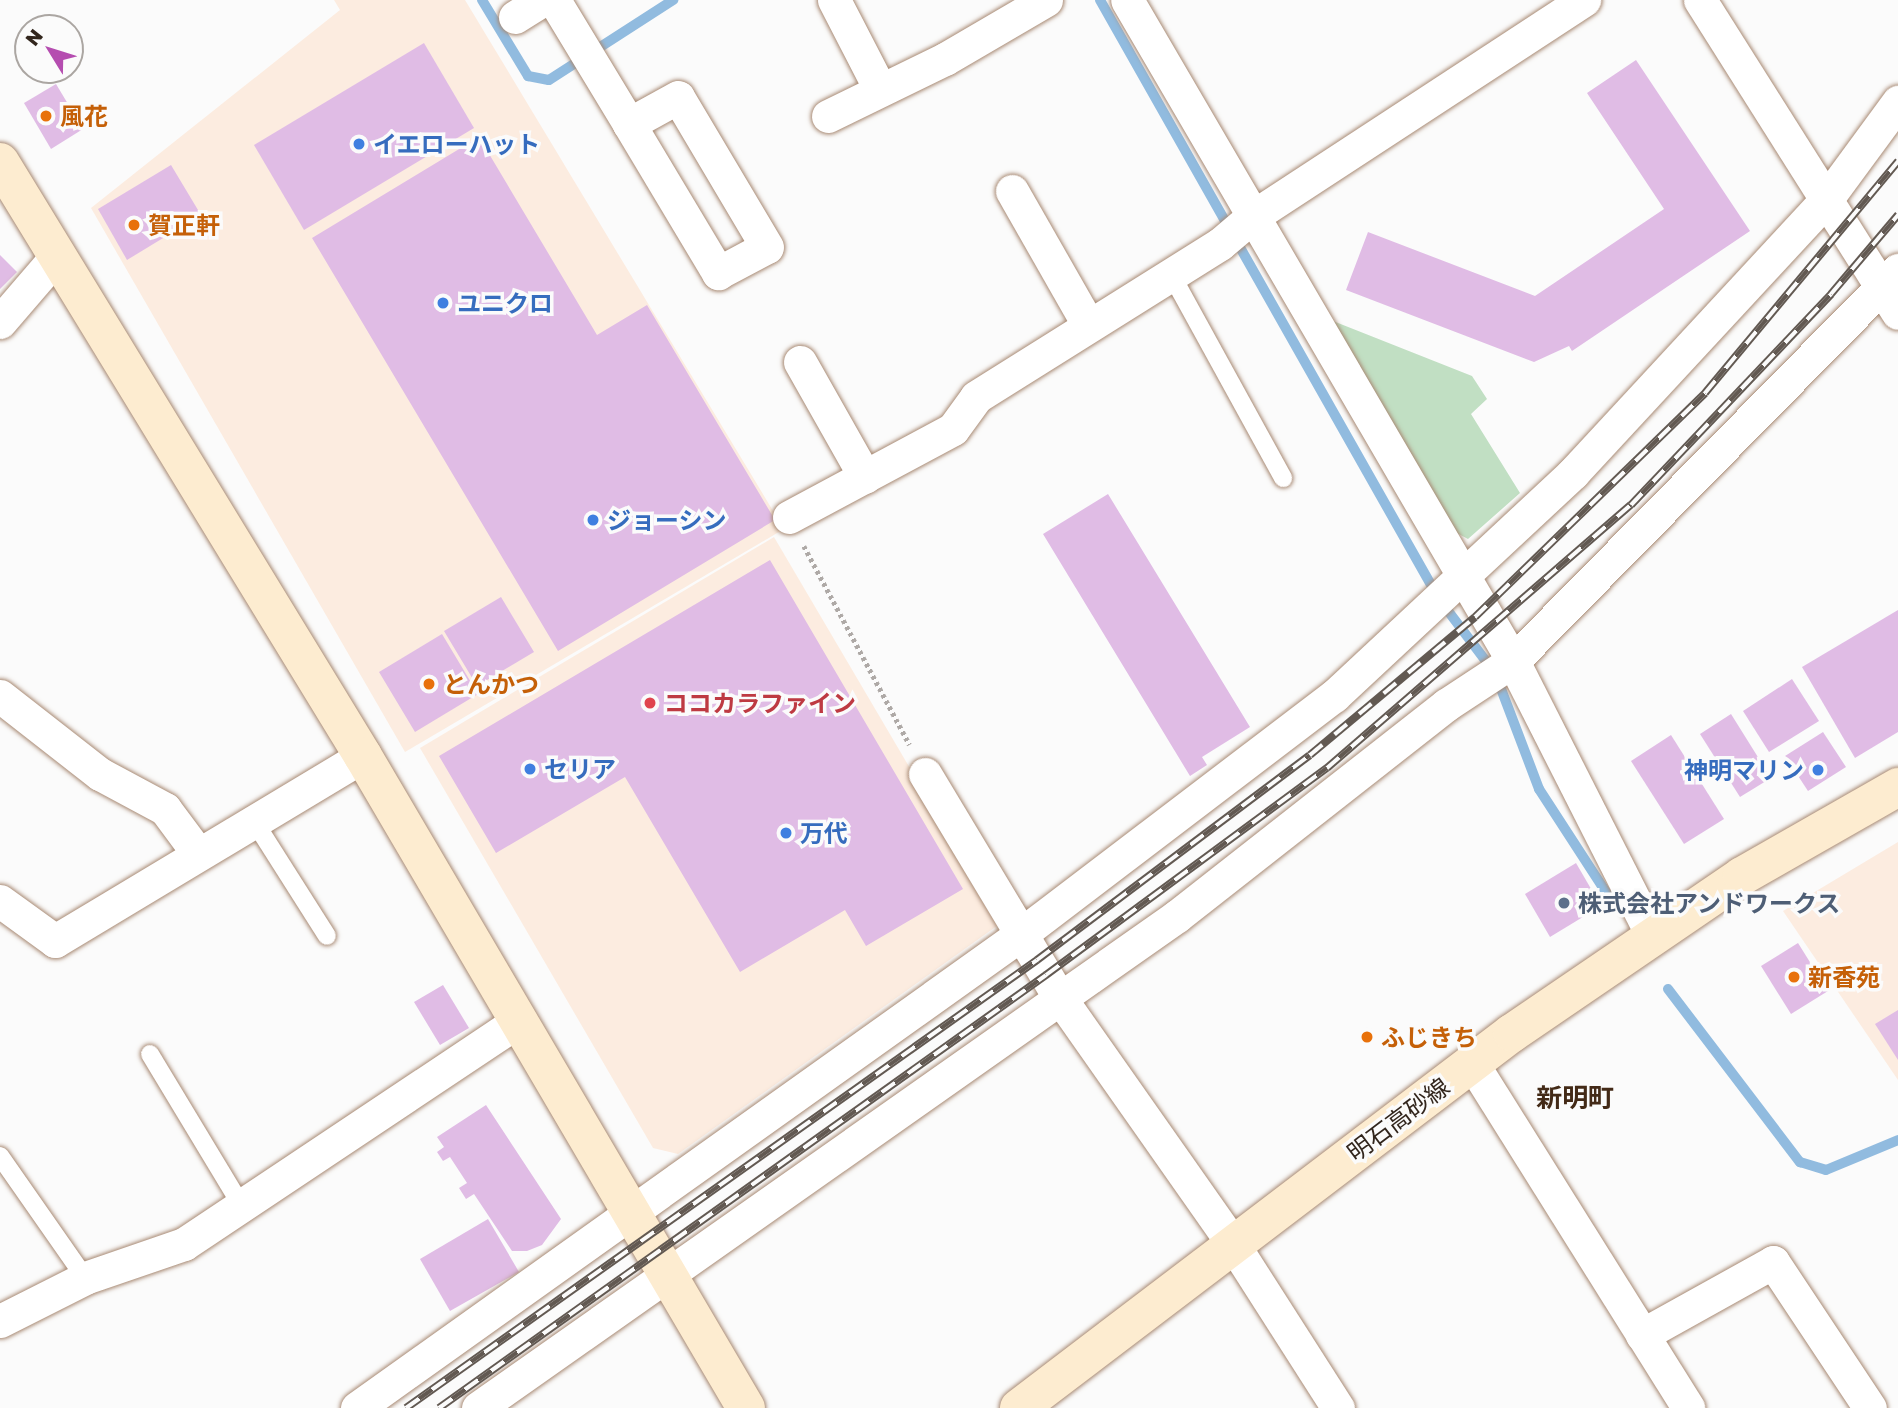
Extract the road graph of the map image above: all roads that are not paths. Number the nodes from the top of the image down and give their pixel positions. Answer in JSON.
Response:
{"nodes":[{"id":1,"x":554,"y":0,"type":"edge"},
{"id":2,"x":834,"y":0,"type":"edge"},
{"id":3,"x":1046,"y":0,"type":"edge"},
{"id":4,"x":1127,"y":0,"type":"edge"},
{"id":5,"x":1584,"y":0,"type":"edge"},
{"id":6,"x":1700,"y":0,"type":"edge"},
{"id":7,"x":880,"y":89,"type":"junction"},
{"id":8,"x":1898,"y":102,"type":"edge"},
{"id":9,"x":828,"y":116,"type":"dead end"},
{"id":10,"x":629,"y":124,"type":"junction"},
{"id":11,"x":0,"y":162,"type":"edge"},
{"id":12,"x":1012,"y":191,"type":"dead end"},
{"id":13,"x":1826,"y":200,"type":"junction"},
{"id":14,"x":1252,"y":217,"type":"junction"},
{"id":15,"x":56,"y":257,"type":"junction"},
{"id":16,"x":1171,"y":274,"type":"junction"},
{"id":17,"x":1894,"y":289,"type":"edge"},
{"id":18,"x":0,"y":322,"type":"edge"},
{"id":19,"x":1088,"y":324,"type":"junction"},
{"id":20,"x":800,"y":362,"type":"dead end"},
{"id":21,"x":865,"y":477,"type":"junction"},
{"id":22,"x":1283,"y":478,"type":"dead end"},
{"id":23,"x":789,"y":517,"type":"road end"},
{"id":24,"x":1462,"y":578,"type":"junction"},
{"id":25,"x":1513,"y":661,"type":"junction"},
{"id":26,"x":0,"y":696,"type":"edge"},
{"id":27,"x":363,"y":756,"type":"junction"},
{"id":28,"x":925,"y":774,"type":"road end"},
{"id":29,"x":1898,"y":787,"type":"edge"},
{"id":30,"x":254,"y":821,"type":"junction"},
{"id":31,"x":197,"y":852,"type":"junction"},
{"id":32,"x":0,"y":901,"type":"edge"},
{"id":33,"x":1020,"y":935,"type":"junction"},
{"id":34,"x":327,"y":936,"type":"dead end"},
{"id":35,"x":1653,"y":937,"type":"junction"},
{"id":36,"x":1058,"y":995,"type":"junction"},
{"id":37,"x":520,"y":1020,"type":"junction"},
{"id":38,"x":150,"y":1054,"type":"dead end"},
{"id":39,"x":1472,"y":1063,"type":"junction"},
{"id":40,"x":0,"y":1156,"type":"edge"},
{"id":41,"x":241,"y":1205,"type":"junction"},
{"id":42,"x":630,"y":1214,"type":"junction"},
{"id":43,"x":1233,"y":1244,"type":"junction"},
{"id":44,"x":667,"y":1273,"type":"junction"},
{"id":45,"x":85,"y":1278,"type":"junction"},
{"id":46,"x":0,"y":1321,"type":"edge"},
{"id":47,"x":1642,"y":1335,"type":"junction"},
{"id":48,"x":357,"y":1408,"type":"edge"},
{"id":49,"x":478,"y":1408,"type":"edge"},
{"id":50,"x":746,"y":1408,"type":"edge"},
{"id":51,"x":1019,"y":1408,"type":"edge"},
{"id":52,"x":1338,"y":1408,"type":"edge"},
{"id":53,"x":1688,"y":1408,"type":"edge"},
{"id":54,"x":1870,"y":1408,"type":"edge"}],
"edges":[{"from":1,"to":10,"type":"street"},
{"from":2,"to":7,"type":"street"},
{"from":3,"to":7,"type":"street"},
{"from":4,"to":14,"type":"street"},
{"from":5,"to":14,"type":"street"},
{"from":6,"to":13,"type":"street"},
{"from":7,"to":9,"type":"street"},
{"from":8,"to":13,"type":"street"},
{"from":10,"to":10,"type":"street"},
{"from":11,"to":15,"type":"street"},
{"from":12,"to":19,"type":"street"},
{"from":13,"to":17,"type":"street"},
{"from":13,"to":24,"type":"street"},
{"from":14,"to":16,"type":"street"},
{"from":14,"to":24,"type":"street"},
{"from":15,"to":18,"type":"street"},
{"from":15,"to":27,"type":"street"},
{"from":16,"to":19,"type":"street"},
{"from":16,"to":22,"type":"lane"},
{"from":17,"to":25,"type":"street"},
{"from":19,"to":21,"type":"street"},
{"from":20,"to":21,"type":"street"},
{"from":21,"to":23,"type":"street"},
{"from":24,"to":25,"type":"street"},
{"from":24,"to":33,"type":"street"},
{"from":25,"to":35,"type":"street"},
{"from":25,"to":36,"type":"street"},
{"from":26,"to":31,"type":"street"},
{"from":27,"to":30,"type":"street"},
{"from":27,"to":37,"type":"street"},
{"from":28,"to":33,"type":"street"},
{"from":29,"to":35,"type":"street","name":"明石高砂線"},
{"from":30,"to":31,"type":"street"},
{"from":30,"to":34,"type":"lane"},
{"from":31,"to":32,"type":"street"},
{"from":33,"to":36,"type":"street"},
{"from":33,"to":42,"type":"street"},
{"from":35,"to":39,"type":"street","name":"明石高砂線"},
{"from":36,"to":43,"type":"street"},
{"from":36,"to":44,"type":"street"},
{"from":37,"to":41,"type":"street"},
{"from":37,"to":42,"type":"street"},
{"from":38,"to":41,"type":"lane"},
{"from":39,"to":43,"type":"street","name":"明石高砂線"},
{"from":39,"to":47,"type":"street"},
{"from":40,"to":45,"type":"lane"},
{"from":41,"to":45,"type":"street"},
{"from":42,"to":44,"type":"street"},
{"from":42,"to":48,"type":"street"},
{"from":43,"to":51,"type":"street","name":"明石高砂線"},
{"from":43,"to":52,"type":"street"},
{"from":44,"to":49,"type":"street"},
{"from":44,"to":50,"type":"street"},
{"from":45,"to":46,"type":"street"},
{"from":47,"to":53,"type":"street"},
{"from":47,"to":54,"type":"street"}]}
